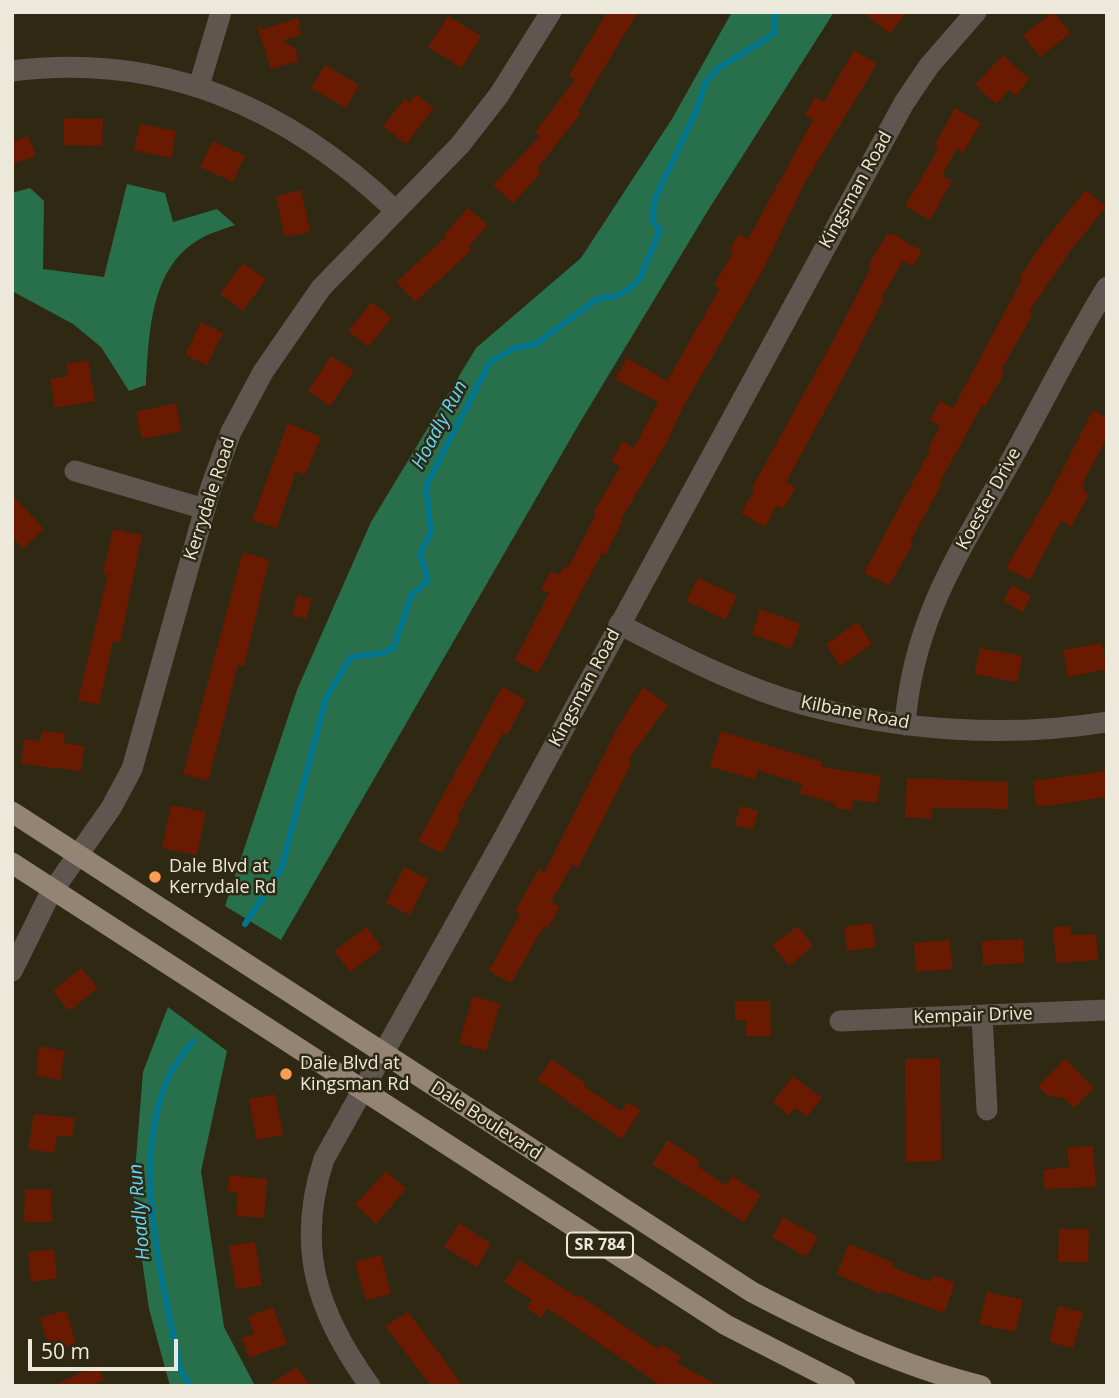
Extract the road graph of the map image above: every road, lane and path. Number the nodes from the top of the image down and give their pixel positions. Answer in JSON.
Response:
{"nodes":[{"id":1,"x":221,"y":12,"type":"edge"},
{"id":2,"x":551,"y":12,"type":"edge"},
{"id":3,"x":976,"y":12,"type":"edge"},
{"id":4,"x":12,"y":71,"type":"edge"},
{"id":5,"x":199,"y":86,"type":"junction"},
{"id":6,"x":396,"y":211,"type":"junction"},
{"id":7,"x":1107,"y":287,"type":"edge"},
{"id":8,"x":75,"y":471,"type":"dead end"},
{"id":9,"x":205,"y":509,"type":"junction"},
{"id":10,"x":619,"y":624,"type":"junction"},
{"id":11,"x":1107,"y":722,"type":"edge"},
{"id":12,"x":905,"y":725,"type":"junction"},
{"id":13,"x":12,"y":812,"type":"edge"},
{"id":14,"x":78,"y":855,"type":"junction"},
{"id":15,"x":12,"y":863,"type":"edge"},
{"id":16,"x":53,"y":890,"type":"junction"},
{"id":17,"x":12,"y":971,"type":"edge"},
{"id":18,"x":1107,"y":1010,"type":"edge"},
{"id":19,"x":982,"y":1016,"type":"junction"},
{"id":20,"x":839,"y":1021,"type":"dead end"},
{"id":21,"x":383,"y":1054,"type":"junction"},
{"id":22,"x":362,"y":1092,"type":"junction"},
{"id":23,"x":987,"y":1110,"type":"dead end"},
{"id":24,"x":370,"y":1386,"type":"edge"},
{"id":25,"x":845,"y":1386,"type":"edge"},
{"id":26,"x":981,"y":1386,"type":"edge"}],
"edges":[{"from":1,"to":5,"type":"street"},
{"from":2,"to":6,"type":"street","name":"Kerrydale Road"},
{"from":3,"to":10,"type":"street","name":"Kingsman Road"},
{"from":4,"to":5,"type":"street"},
{"from":5,"to":6,"type":"street"},
{"from":6,"to":9,"type":"street","name":"Kerrydale Road"},
{"from":7,"to":12,"type":"street","name":"Koester Drive"},
{"from":8,"to":9,"type":"street"},
{"from":9,"to":14,"type":"street","name":"Kerrydale Road"},
{"from":10,"to":12,"type":"street","name":"Kilbane Road"},
{"from":10,"to":21,"type":"street","name":"Kingsman Road"},
{"from":11,"to":12,"type":"street","name":"Kilbane Road"},
{"from":13,"to":14,"type":"main road","name":"Dale Boulevard","number":"SR 784"},
{"from":14,"to":16,"type":"street","name":"Kerrydale Road"},
{"from":14,"to":21,"type":"main road","name":"Dale Boulevard","number":"SR 784"},
{"from":15,"to":16,"type":"main road","number":"SR 784"},
{"from":16,"to":17,"type":"street","name":"Kerrydale Road"},
{"from":16,"to":22,"type":"main road","number":"SR 784"},
{"from":18,"to":19,"type":"street","name":"Kempair Drive"},
{"from":19,"to":20,"type":"street","name":"Kempair Drive"},
{"from":19,"to":23,"type":"street"},
{"from":21,"to":22,"type":"street","name":"Kingsman Road"},
{"from":21,"to":26,"type":"main road","name":"Dale Boulevard","number":"SR 784"},
{"from":22,"to":24,"type":"street","name":"Kingsman Road"},
{"from":22,"to":25,"type":"main road","number":"SR 784"}]}
